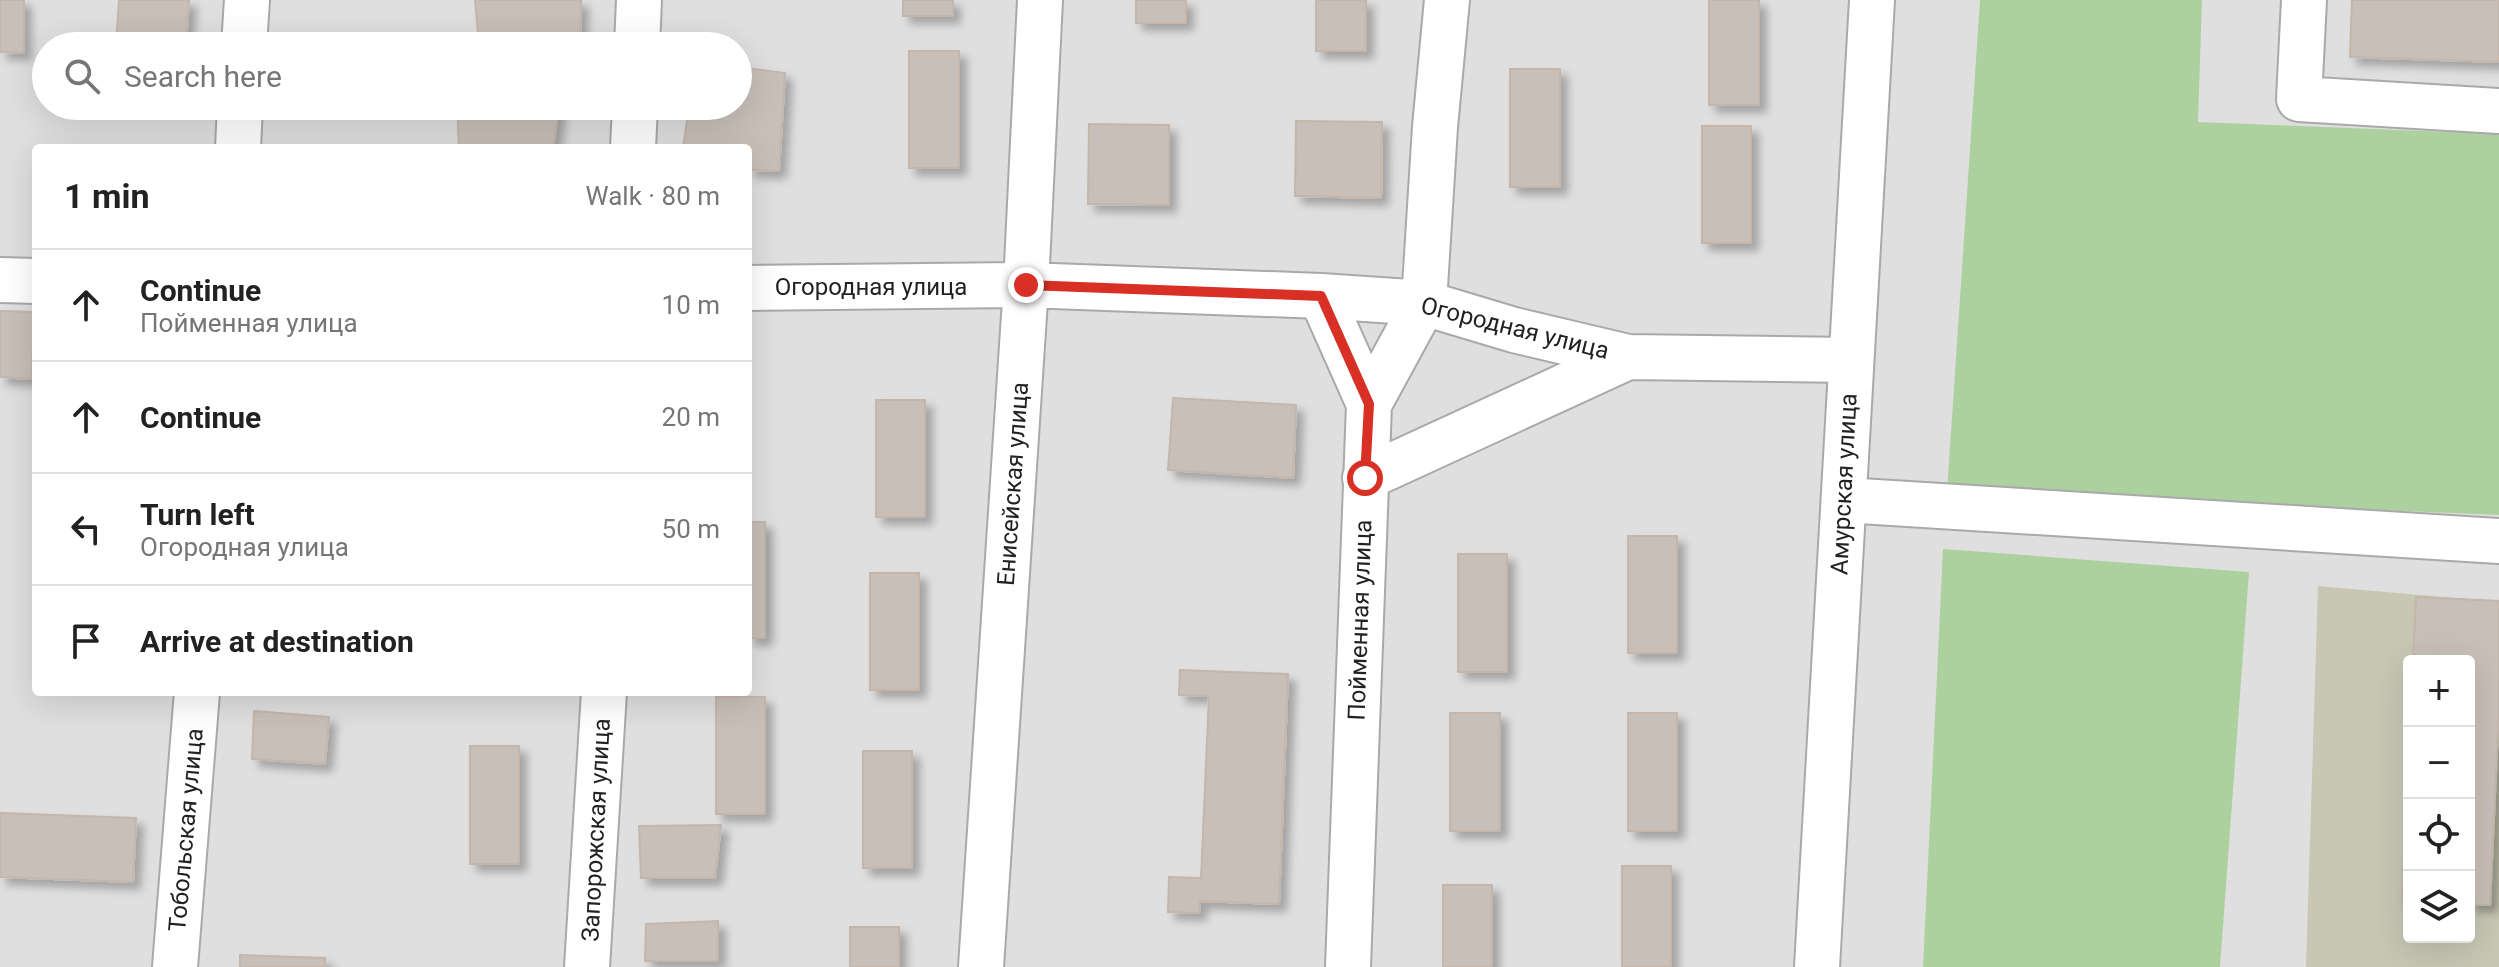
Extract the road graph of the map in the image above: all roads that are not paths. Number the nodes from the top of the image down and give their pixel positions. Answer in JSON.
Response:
{"nodes":[{"id":1,"x":247,"y":0,"type":"edge"},
{"id":2,"x":639,"y":0,"type":"edge"},
{"id":3,"x":1040,"y":0,"type":"edge"},
{"id":4,"x":1447,"y":0,"type":"edge"},
{"id":5,"x":1872,"y":0,"type":"edge"},
{"id":6,"x":2304,"y":0,"type":"edge"},
{"id":7,"x":245,"y":32,"type":"edge"},
{"id":8,"x":638,"y":32,"type":"edge"},
{"id":9,"x":2499,"y":111,"type":"edge"},
{"id":10,"x":239,"y":120,"type":"edge"},
{"id":11,"x":634,"y":120,"type":"edge"},
{"id":12,"x":238,"y":144,"type":"edge"},
{"id":13,"x":633,"y":144,"type":"edge"},
{"id":14,"x":0,"y":280,"type":"edge"},
{"id":15,"x":32,"y":281,"type":"edge"},
{"id":16,"x":1026,"y":285,"type":"junction"},
{"id":17,"x":752,"y":288,"type":"edge"},
{"id":18,"x":1321,"y":296,"type":"junction"},
{"id":19,"x":1424,"y":303,"type":"junction"},
{"id":20,"x":1628,"y":357,"type":"junction"},
{"id":21,"x":1850,"y":360,"type":"junction"},
{"id":22,"x":1369,"y":404,"type":"junction"},
{"id":23,"x":1365,"y":478,"type":"junction"},
{"id":24,"x":1844,"y":500,"type":"junction"},
{"id":25,"x":2499,"y":541,"type":"edge"},
{"id":26,"x":197,"y":696,"type":"edge"},
{"id":27,"x":604,"y":696,"type":"edge"},
{"id":28,"x":175,"y":967,"type":"edge"},
{"id":29,"x":587,"y":967,"type":"edge"},
{"id":30,"x":981,"y":967,"type":"edge"},
{"id":31,"x":1348,"y":967,"type":"edge"},
{"id":32,"x":1817,"y":967,"type":"edge"}],
"edges":[{"from":1,"to":7,"type":"street"},
{"from":2,"to":8,"type":"street"},
{"from":3,"to":16,"type":"street","name":"Енисейская улица"},
{"from":4,"to":19,"type":"street","name":"Пойменная улица"},
{"from":5,"to":21,"type":"street","name":"Амурская улица"},
{"from":6,"to":9,"type":"street"},
{"from":10,"to":12,"type":"street"},
{"from":11,"to":13,"type":"street"},
{"from":14,"to":15,"type":"street"},
{"from":16,"to":17,"type":"street","name":"Огородная улица"},
{"from":16,"to":18,"type":"street","name":"Огородная улица"},
{"from":16,"to":30,"type":"street","name":"Енисейская улица"},
{"from":18,"to":19,"type":"street","name":"Огородная улица"},
{"from":18,"to":22,"type":"street"},
{"from":19,"to":20,"type":"street","name":"Огородная улица"},
{"from":19,"to":22,"type":"street","name":"Пойменная улица"},
{"from":20,"to":21,"type":"street","name":"Огородная улица"},
{"from":20,"to":23,"type":"street"},
{"from":21,"to":24,"type":"street","name":"Амурская улица"},
{"from":22,"to":23,"type":"street","name":"Пойменная улица"},
{"from":23,"to":31,"type":"street","name":"Пойменная улица"},
{"from":24,"to":25,"type":"street"},
{"from":24,"to":32,"type":"street","name":"Амурская улица"},
{"from":26,"to":28,"type":"street","name":"Тобольская улица"},
{"from":27,"to":29,"type":"street","name":"Запорожская улица"}]}
